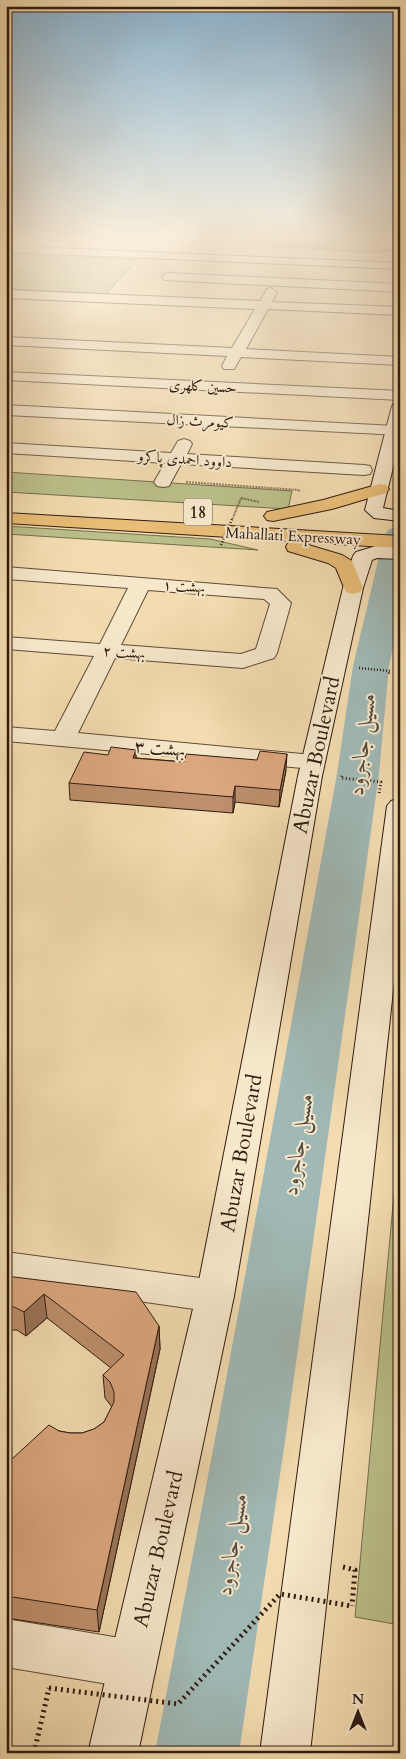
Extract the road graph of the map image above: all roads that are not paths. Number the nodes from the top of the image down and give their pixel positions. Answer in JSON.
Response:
{"nodes":[{"id":1,"x":235,"y":322,"type":"dead end"},
{"id":2,"x":254,"y":323,"type":"joint"},
{"id":3,"x":6,"y":341,"type":"edge"},
{"id":4,"x":237,"y":352,"type":"junction"},
{"id":5,"x":400,"y":361,"type":"edge"},
{"id":6,"x":6,"y":376,"type":"edge"},
{"id":7,"x":217,"y":387,"type":"junction"},
{"id":8,"x":400,"y":396,"type":"edge"},
{"id":9,"x":400,"y":406,"type":"edge"},
{"id":10,"x":6,"y":410,"type":"edge"},
{"id":11,"x":198,"y":420,"type":"junction"},
{"id":12,"x":395,"y":431,"type":"junction"},
{"id":13,"x":6,"y":448,"type":"edge"},
{"id":14,"x":176,"y":458,"type":"junction"},
{"id":15,"x":364,"y":470,"type":"dead end"},
{"id":16,"x":163,"y":481,"type":"road end"},
{"id":17,"x":380,"y":489,"type":"junction"},
{"id":18,"x":256,"y":508,"type":"road end"},
{"id":19,"x":273,"y":516,"type":"junction"},
{"id":20,"x":6,"y":518,"type":"edge"},
{"id":21,"x":332,"y":520,"type":"dead end"},
{"id":22,"x":395,"y":531,"type":"edge"},
{"id":23,"x":245,"y":533,"type":"junction"},
{"id":24,"x":6,"y":573,"type":"edge"},
{"id":25,"x":141,"y":583,"type":"junction"},
{"id":26,"x":353,"y":588,"type":"junction"},
{"id":27,"x":6,"y":643,"type":"edge"},
{"id":28,"x":107,"y":651,"type":"junction"},
{"id":29,"x":243,"y":662,"type":"joint"},
{"id":30,"x":6,"y":734,"type":"edge"},
{"id":31,"x":63,"y":739,"type":"junction"},
{"id":32,"x":332,"y":772,"type":"junction"},
{"id":33,"x":385,"y":794,"type":"edge"},
{"id":34,"x":6,"y":1267,"type":"edge"},
{"id":35,"x":215,"y":1296,"type":"junction"},
{"id":36,"x":6,"y":1643,"type":"edge"},
{"id":37,"x":132,"y":1664,"type":"junction"},
{"id":38,"x":113,"y":1753,"type":"edge"},
{"id":39,"x":285,"y":1753,"type":"edge"}],
"edges":[{"from":1,"to":2,"type":"street"},
{"from":2,"to":4,"type":"street"},
{"from":3,"to":4,"type":"street"},
{"from":4,"to":5,"type":"street"},
{"from":4,"to":7,"type":"street"},
{"from":6,"to":7,"type":"street","name":"حسین کلهری"},
{"from":7,"to":8,"type":"street","name":"حسین کلهری"},
{"from":7,"to":11,"type":"street"},
{"from":9,"to":12,"type":"street"},
{"from":10,"to":11,"type":"street","name":"کیومرث زال"},
{"from":11,"to":12,"type":"street","name":"کیومرث زال"},
{"from":11,"to":14,"type":"street"},
{"from":12,"to":17,"type":"street"},
{"from":13,"to":14,"type":"street","name":"داوود احمدی پاکرو"},
{"from":14,"to":15,"type":"street","name":"داوود احمدی پاکرو"},
{"from":14,"to":16,"type":"street"},
{"from":17,"to":19,"type":"highway"},
{"from":17,"to":22,"type":"street"},
{"from":18,"to":19,"type":"highway","name":"Mahallati Expressway"},
{"from":19,"to":21,"type":"highway","name":"Mahallati Expressway"},
{"from":20,"to":23,"type":"highway","name":"Mahallati Expressway","number":"18"},
{"from":22,"to":23,"type":"highway","name":"Mahallati Expressway","number":"18"},
{"from":22,"to":26,"type":"street","name":"Abuzar Boulevard"},
{"from":23,"to":26,"type":"highway"},
{"from":24,"to":25,"type":"street","name":"بهشت ۱"},
{"from":25,"to":28,"type":"street"},
{"from":25,"to":29,"type":"street","name":"بهشت ۱"},
{"from":26,"to":32,"type":"street","name":"Abuzar Boulevard"},
{"from":27,"to":28,"type":"street","name":"بهشت ۲"},
{"from":28,"to":29,"type":"street","name":"بهشت ۲"},
{"from":28,"to":31,"type":"street"},
{"from":30,"to":31,"type":"street","name":"بهشت ۳"},
{"from":31,"to":32,"type":"street","name":"بهشت ۳"},
{"from":32,"to":35,"type":"street","name":"Abuzar Boulevard"},
{"from":33,"to":39,"type":"street"},
{"from":34,"to":35,"type":"street"},
{"from":35,"to":37,"type":"street","name":"Abuzar Boulevard"},
{"from":36,"to":37,"type":"street"},
{"from":37,"to":38,"type":"street","name":"Abuzar Boulevard"}]}
